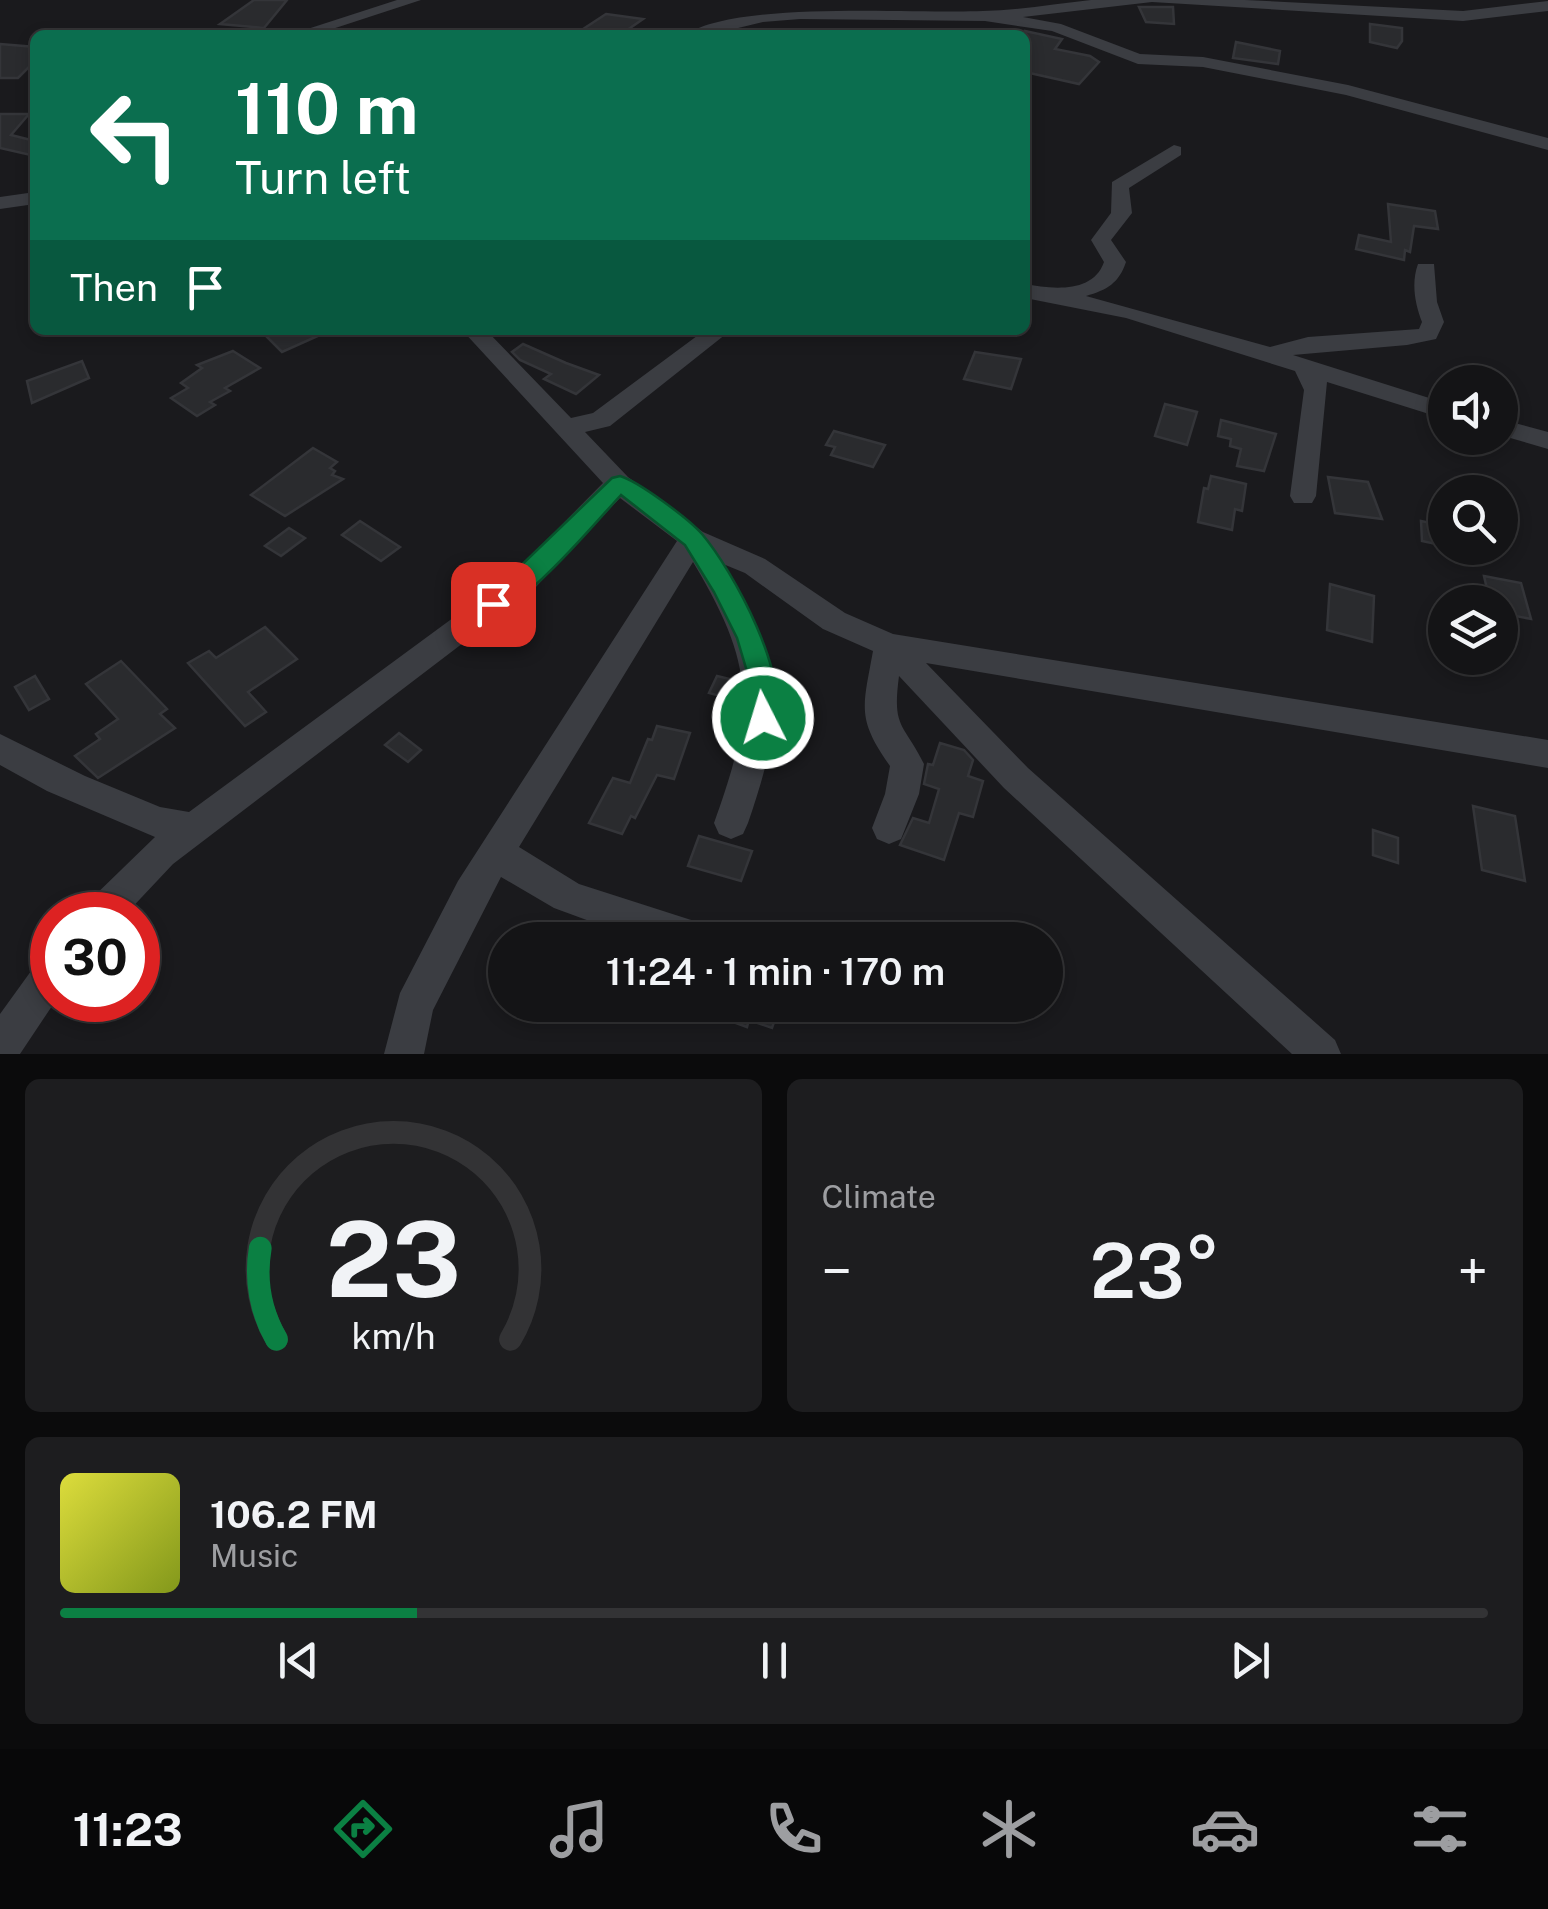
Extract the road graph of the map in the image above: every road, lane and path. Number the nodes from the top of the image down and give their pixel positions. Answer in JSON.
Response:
{"nodes":[{"id":1,"x":413,"y":0,"type":"edge"},
{"id":2,"x":1146,"y":0,"type":"edge"},
{"id":3,"x":1158,"y":0,"type":"edge"},
{"id":4,"x":1349,"y":4,"type":"edge"},
{"id":5,"x":1548,"y":6,"type":"edge"},
{"id":6,"x":985,"y":16,"type":"junction"},
{"id":7,"x":357,"y":18,"type":"junction"},
{"id":8,"x":315,"y":30,"type":"edge"},
{"id":9,"x":376,"y":30,"type":"edge"},
{"id":10,"x":698,"y":30,"type":"edge"},
{"id":11,"x":1548,"y":144,"type":"edge"},
{"id":12,"x":1174,"y":151,"type":"dead end"},
{"id":13,"x":30,"y":199,"type":"edge"},
{"id":14,"x":0,"y":203,"type":"edge"},
{"id":15,"x":1426,"y":269,"type":"dead end"},
{"id":16,"x":1030,"y":293,"type":"edge"},
{"id":17,"x":1056,"y":296,"type":"junction"},
{"id":18,"x":478,"y":335,"type":"edge"},
{"id":19,"x":713,"y":335,"type":"edge"},
{"id":20,"x":1268,"y":356,"type":"junction"},
{"id":21,"x":1305,"y":368,"type":"junction"},
{"id":22,"x":1428,"y":406,"type":"edge"},
{"id":23,"x":567,"y":427,"type":"junction"},
{"id":24,"x":1518,"y":432,"type":"edge"},
{"id":25,"x":1548,"y":441,"type":"edge"},
{"id":26,"x":620,"y":483,"type":"junction"},
{"id":27,"x":1303,"y":496,"type":"dead end"},
{"id":28,"x":693,"y":539,"type":"junction"},
{"id":29,"x":890,"y":645,"type":"junction"},
{"id":30,"x":0,"y":748,"type":"edge"},
{"id":31,"x":1548,"y":754,"type":"edge"},
{"id":32,"x":731,"y":823,"type":"dead end"},
{"id":33,"x":194,"y":828,"type":"junction"},
{"id":34,"x":889,"y":828,"type":"dead end"},
{"id":35,"x":497,"y":852,"type":"junction"},
{"id":36,"x":122,"y":892,"type":"edge"},
{"id":37,"x":646,"y":922,"type":"edge"},
{"id":38,"x":30,"y":1004,"type":"edge"},
{"id":39,"x":0,"y":1048,"type":"edge"},
{"id":40,"x":404,"y":1054,"type":"edge"},
{"id":41,"x":1321,"y":1054,"type":"edge"}],
"edges":[{"from":1,"to":7,"type":"street"},
{"from":2,"to":6,"type":"street"},
{"from":3,"to":4,"type":"street"},
{"from":4,"to":5,"type":"street"},
{"from":6,"to":10,"type":"street"},
{"from":6,"to":11,"type":"street"},
{"from":7,"to":8,"type":"street"},
{"from":7,"to":9,"type":"street"},
{"from":12,"to":17,"type":"street"},
{"from":13,"to":14,"type":"street"},
{"from":15,"to":20,"type":"street"},
{"from":16,"to":17,"type":"street"},
{"from":17,"to":20,"type":"street"},
{"from":18,"to":23,"type":"street"},
{"from":19,"to":23,"type":"street"},
{"from":20,"to":21,"type":"street"},
{"from":21,"to":22,"type":"street"},
{"from":21,"to":27,"type":"street"},
{"from":23,"to":26,"type":"street"},
{"from":24,"to":25,"type":"street"},
{"from":26,"to":28,"type":"street"},
{"from":26,"to":33,"type":"street"},
{"from":28,"to":29,"type":"street"},
{"from":28,"to":32,"type":"street"},
{"from":28,"to":35,"type":"street"},
{"from":29,"to":31,"type":"street"},
{"from":29,"to":34,"type":"street"},
{"from":29,"to":41,"type":"street"},
{"from":30,"to":33,"type":"street"},
{"from":33,"to":36,"type":"street"},
{"from":35,"to":37,"type":"street"},
{"from":35,"to":40,"type":"street"},
{"from":38,"to":39,"type":"street"}]}
